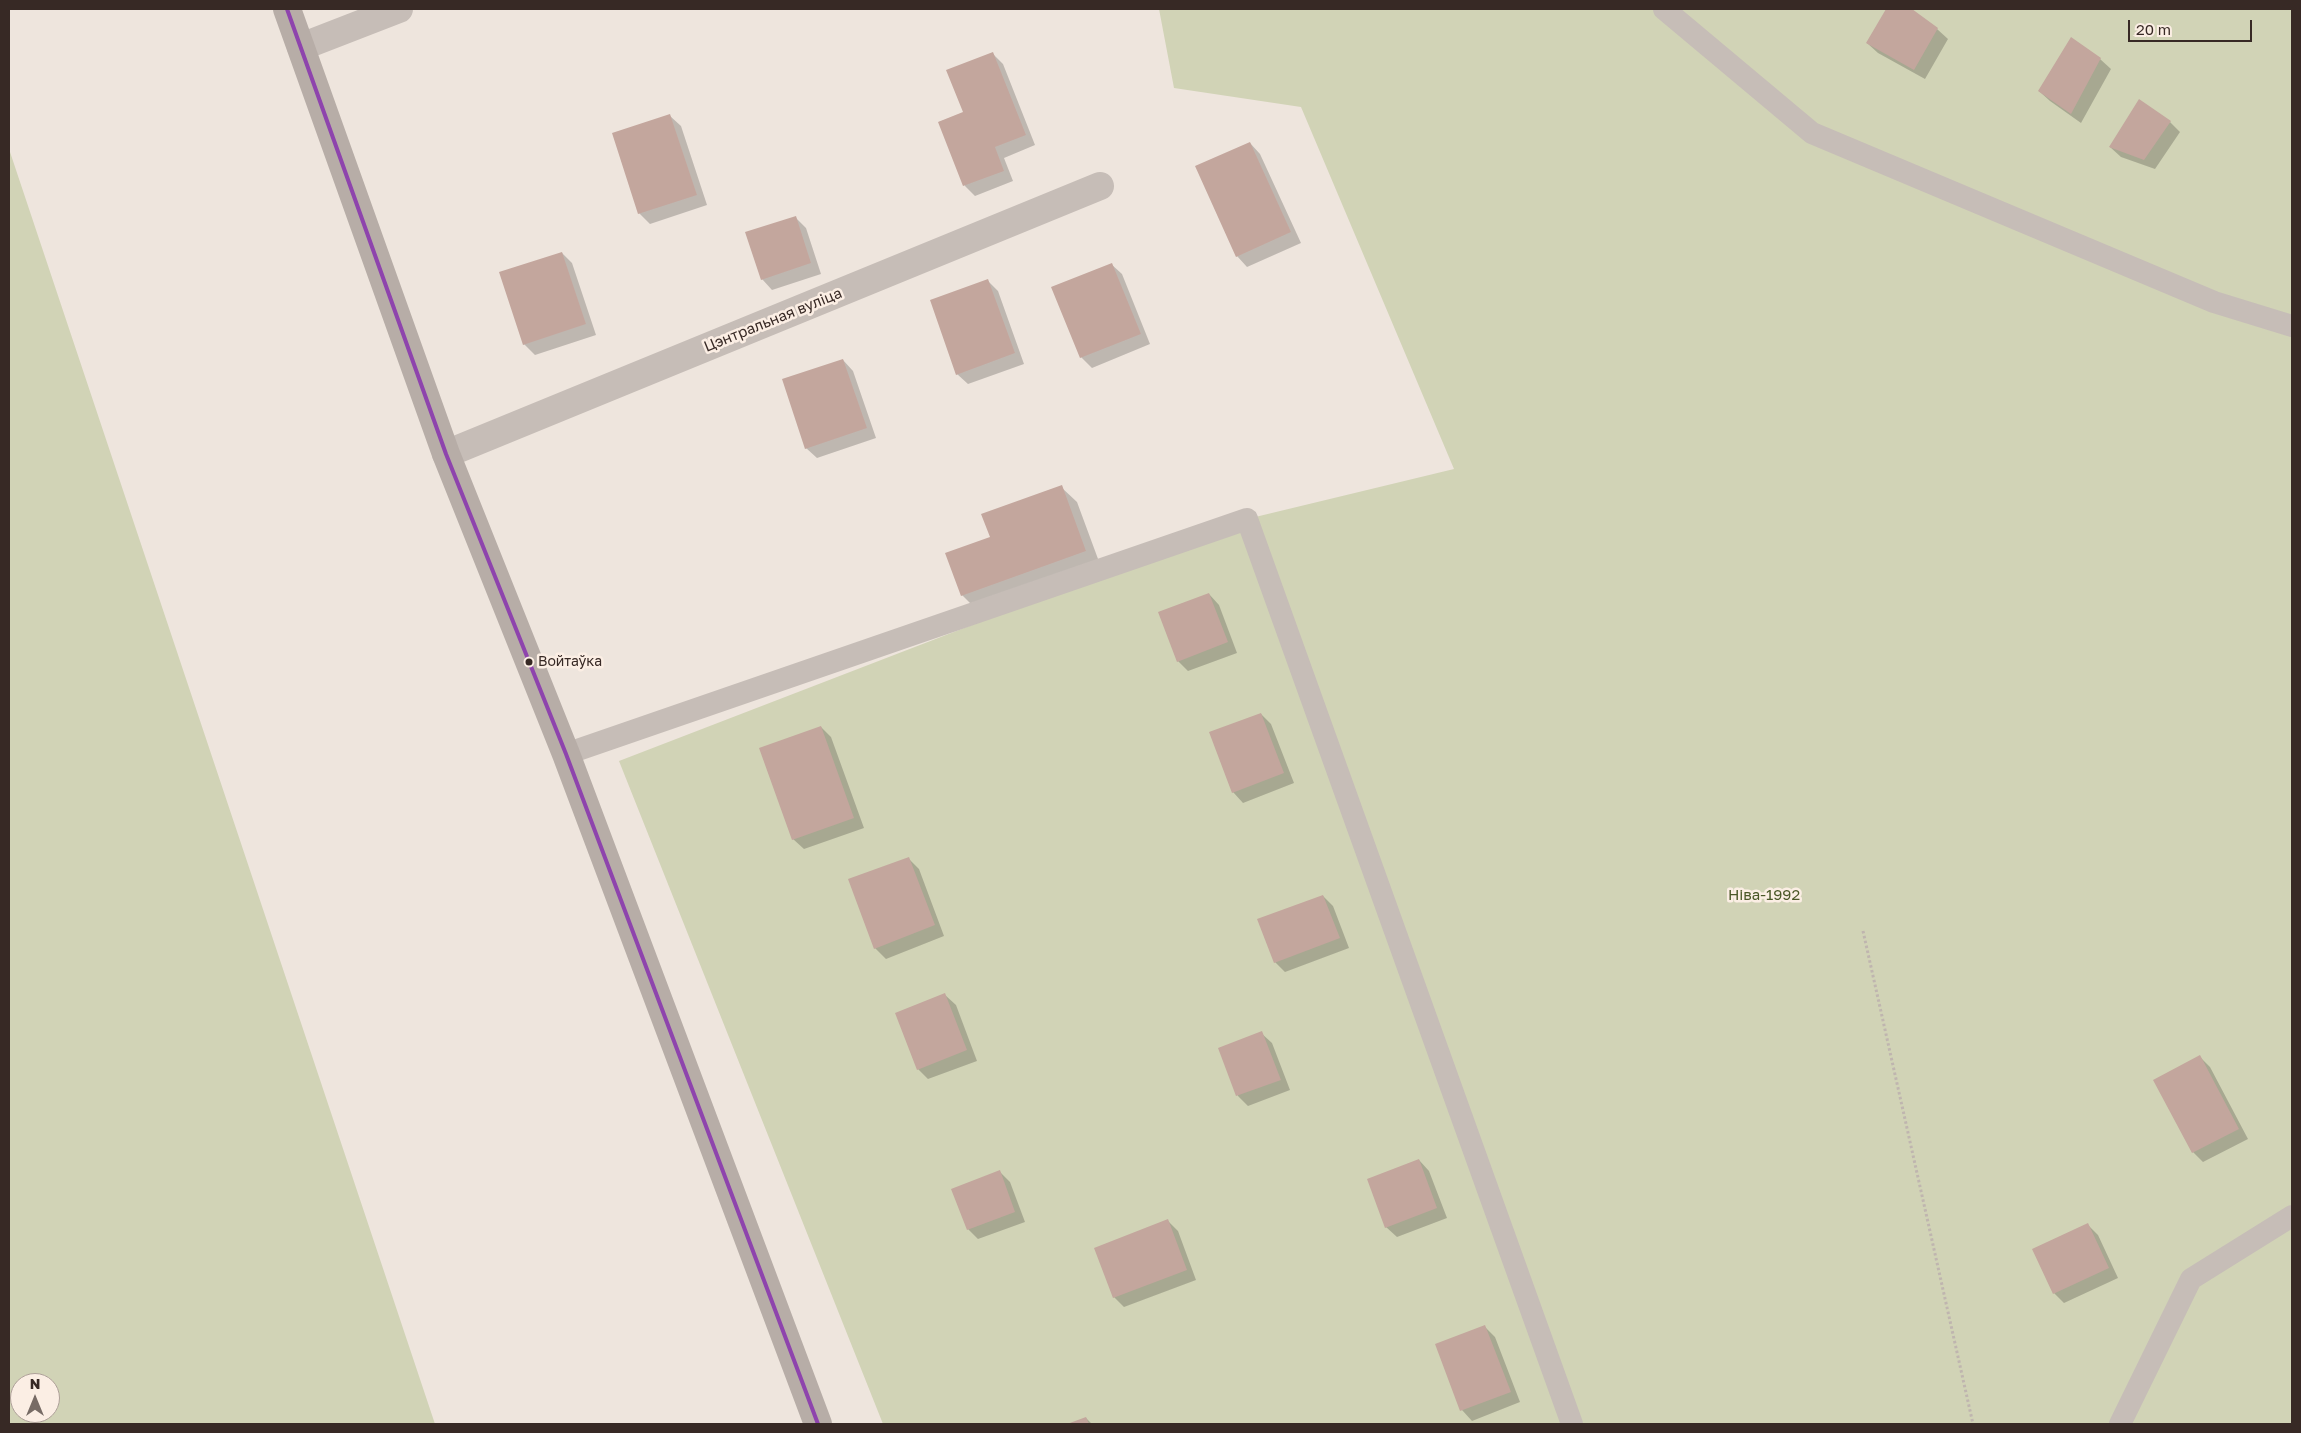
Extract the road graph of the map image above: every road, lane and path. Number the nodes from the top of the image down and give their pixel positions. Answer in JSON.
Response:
{"nodes":[{"id":1,"x":287,"y":9,"type":"edge"},
{"id":2,"x":399,"y":9,"type":"edge"},
{"id":3,"x":1664,"y":9,"type":"edge"},
{"id":4,"x":301,"y":47,"type":"junction"},
{"id":5,"x":1100,"y":186,"type":"dead end"},
{"id":6,"x":2292,"y":326,"type":"edge"},
{"id":7,"x":446,"y":454,"type":"junction"},
{"id":8,"x":566,"y":754,"type":"junction"},
{"id":9,"x":1863,"y":931,"type":"dead end"},
{"id":10,"x":2292,"y":1216,"type":"edge"},
{"id":11,"x":818,"y":1424,"type":"edge"},
{"id":12,"x":1572,"y":1424,"type":"edge"},
{"id":13,"x":1973,"y":1424,"type":"edge"},
{"id":14,"x":2120,"y":1424,"type":"edge"}],
"edges":[{"from":1,"to":4,"type":"street"},
{"from":2,"to":4,"type":"street"},
{"from":3,"to":6,"type":"lane"},
{"from":4,"to":7,"type":"street"},
{"from":5,"to":7,"type":"street","name":"Цэнтральная вуліца"},
{"from":7,"to":8,"type":"street"},
{"from":8,"to":11,"type":"street"},
{"from":8,"to":12,"type":"lane"},
{"from":9,"to":13,"type":"path"},
{"from":10,"to":14,"type":"lane"}]}
